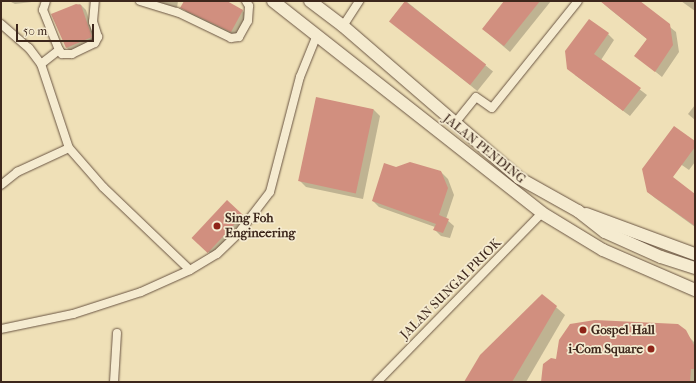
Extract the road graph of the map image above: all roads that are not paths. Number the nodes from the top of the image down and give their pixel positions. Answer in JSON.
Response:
{"nodes":[{"id":1,"x":46,"y":1,"type":"edge"},
{"id":2,"x":95,"y":1,"type":"edge"},
{"id":3,"x":140,"y":1,"type":"edge"},
{"id":4,"x":246,"y":1,"type":"edge"},
{"id":5,"x":273,"y":1,"type":"edge"},
{"id":6,"x":310,"y":1,"type":"edge"},
{"id":7,"x":358,"y":1,"type":"edge"},
{"id":8,"x":578,"y":1,"type":"edge"},
{"id":9,"x":1,"y":24,"type":"edge"},
{"id":10,"x":343,"y":26,"type":"junction"},
{"id":11,"x":317,"y":35,"type":"junction"},
{"id":12,"x":59,"y":50,"type":"junction"},
{"id":13,"x":40,"y":64,"type":"junction"},
{"id":14,"x":455,"y":122,"type":"junction"},
{"id":15,"x":69,"y":148,"type":"junction"},
{"id":16,"x":1,"y":185,"type":"edge"},
{"id":17,"x":578,"y":211,"type":"junction"},
{"id":18,"x":542,"y":213,"type":"junction"},
{"id":19,"x":695,"y":254,"type":"edge"},
{"id":20,"x":695,"y":268,"type":"edge"},
{"id":21,"x":190,"y":270,"type":"junction"},
{"id":22,"x":695,"y":290,"type":"edge"},
{"id":23,"x":1,"y":329,"type":"edge"},
{"id":24,"x":117,"y":332,"type":"dead end"},
{"id":25,"x":114,"y":382,"type":"edge"},
{"id":26,"x":376,"y":382,"type":"edge"}],
"edges":[{"from":1,"to":12,"type":"street"},
{"from":2,"to":12,"type":"street"},
{"from":3,"to":4,"type":"street"},
{"from":5,"to":11,"type":"main road","name":"JALAN PENDING"},
{"from":6,"to":10,"type":"main road","name":"JALAN PENDING"},
{"from":7,"to":10,"type":"street"},
{"from":8,"to":14,"type":"street"},
{"from":9,"to":13,"type":"street"},
{"from":10,"to":14,"type":"main road","name":"JALAN PENDING"},
{"from":11,"to":18,"type":"main road","name":"JALAN PENDING"},
{"from":11,"to":21,"type":"street"},
{"from":12,"to":13,"type":"street"},
{"from":13,"to":15,"type":"street"},
{"from":14,"to":17,"type":"main road","name":"JALAN PENDING"},
{"from":15,"to":16,"type":"street"},
{"from":15,"to":21,"type":"street"},
{"from":17,"to":19,"type":"main road"},
{"from":17,"to":20,"type":"main road","name":"JALAN PENDING"},
{"from":18,"to":22,"type":"main road","name":"JALAN PENDING"},
{"from":18,"to":26,"type":"street","name":"JALAN SUNGAI PRIOK"},
{"from":21,"to":23,"type":"street"},
{"from":24,"to":25,"type":"street"}]}
